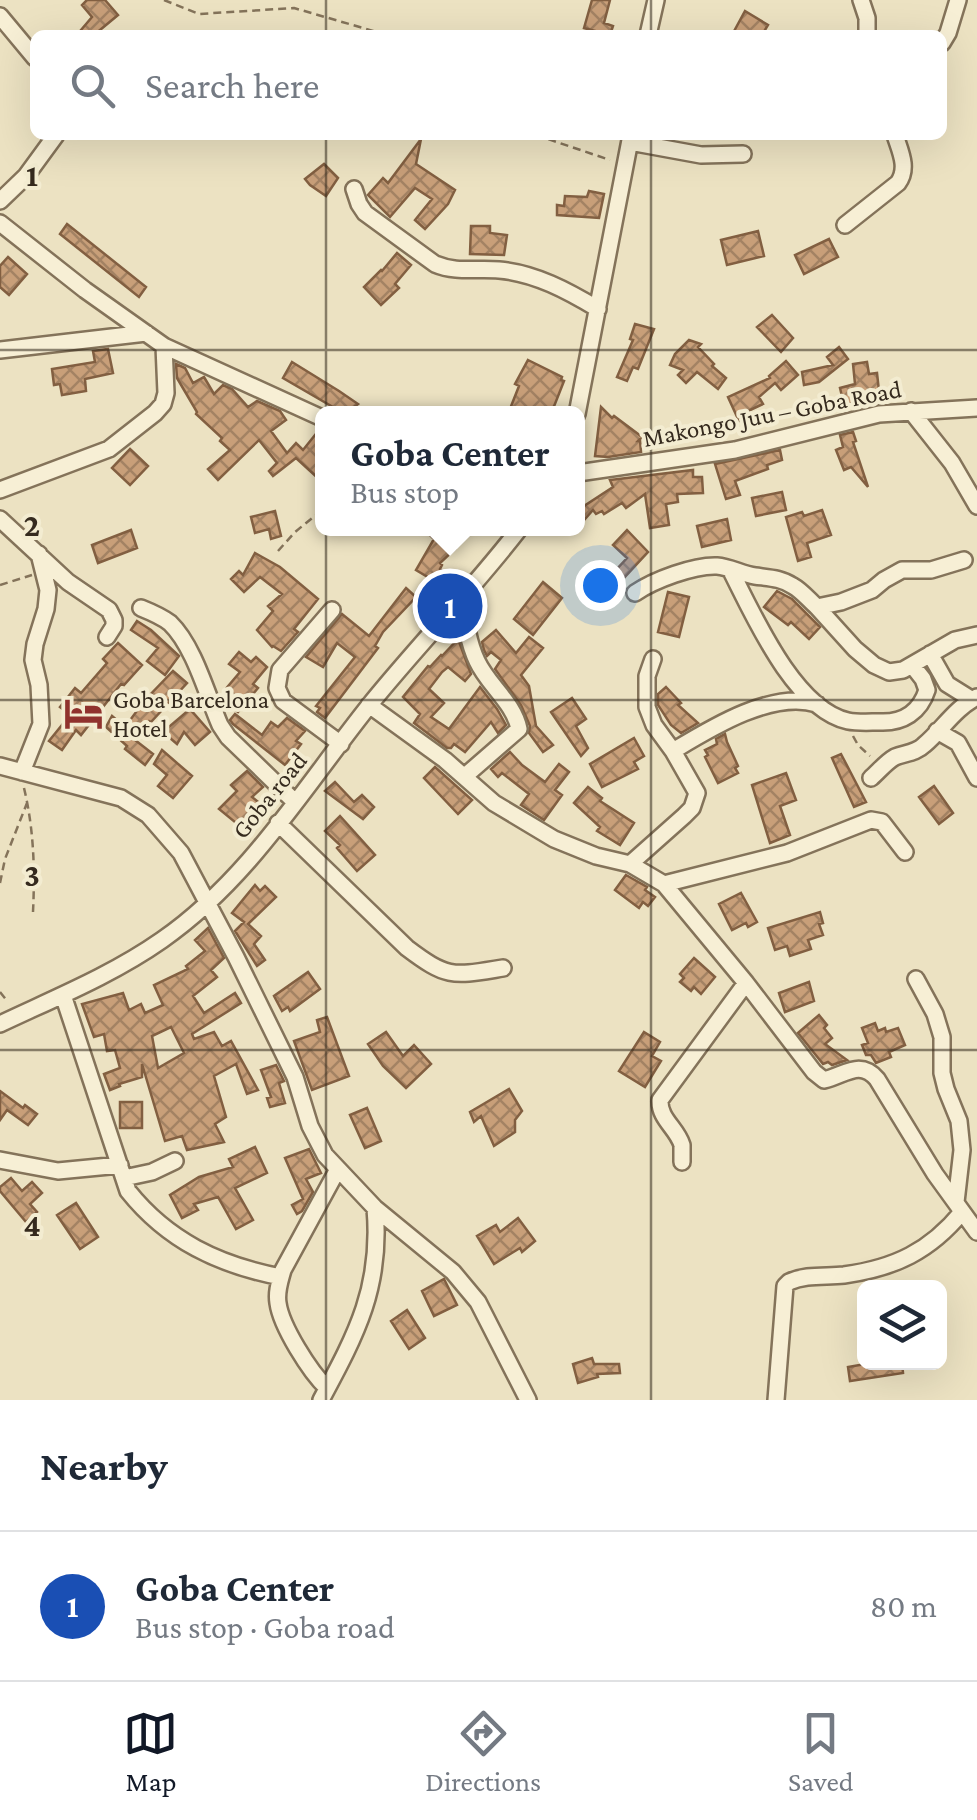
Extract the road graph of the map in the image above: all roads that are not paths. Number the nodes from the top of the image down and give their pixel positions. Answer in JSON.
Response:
{"nodes":[{"id":1,"x":656,"y":0,"type":"edge"},
{"id":2,"x":861,"y":0,"type":"edge"},
{"id":3,"x":958,"y":0,"type":"edge"},
{"id":4,"x":0,"y":16,"type":"edge"},
{"id":5,"x":649,"y":30,"type":"edge"},
{"id":6,"x":867,"y":30,"type":"edge"},
{"id":7,"x":947,"y":36,"type":"edge"},
{"id":8,"x":30,"y":52,"type":"edge"},
{"id":9,"x":52,"y":140,"type":"edge"},
{"id":10,"x":630,"y":140,"type":"edge"},
{"id":11,"x":638,"y":140,"type":"edge"},
{"id":12,"x":896,"y":140,"type":"edge"},
{"id":13,"x":743,"y":154,"type":"dead end"},
{"id":14,"x":354,"y":189,"type":"dead end"},
{"id":15,"x":0,"y":202,"type":"edge"},
{"id":16,"x":0,"y":224,"type":"edge"},
{"id":17,"x":845,"y":226,"type":"dead end"},
{"id":18,"x":598,"y":309,"type":"junction"},
{"id":19,"x":146,"y":332,"type":"junction"},
{"id":20,"x":164,"y":346,"type":"junction"},
{"id":21,"x":0,"y":350,"type":"edge"},
{"id":22,"x":580,"y":406,"type":"edge"},
{"id":23,"x":977,"y":408,"type":"edge"},
{"id":24,"x":911,"y":410,"type":"junction"},
{"id":25,"x":315,"y":415,"type":"edge"},
{"id":26,"x":585,"y":472,"type":"edge"},
{"id":27,"x":0,"y":490,"type":"edge"},
{"id":28,"x":977,"y":506,"type":"edge"},
{"id":29,"x":0,"y":519,"type":"edge"},
{"id":30,"x":513,"y":536,"type":"edge"},
{"id":31,"x":39,"y":554,"type":"junction"},
{"id":32,"x":964,"y":560,"type":"dead end"},
{"id":33,"x":730,"y":569,"type":"junction"},
{"id":34,"x":635,"y":593,"type":"dead end"},
{"id":35,"x":462,"y":599,"type":"junction"},
{"id":36,"x":817,"y":607,"type":"junction"},
{"id":37,"x":141,"y":608,"type":"dead end"},
{"id":38,"x":332,"y":610,"type":"dead end"},
{"id":39,"x":977,"y":635,"type":"edge"},
{"id":40,"x":107,"y":637,"type":"dead end"},
{"id":41,"x":930,"y":654,"type":"junction"},
{"id":42,"x":652,"y":659,"type":"dead end"},
{"id":43,"x":912,"y":665,"type":"junction"},
{"id":44,"x":974,"y":698,"type":"edge"},
{"id":45,"x":817,"y":704,"type":"junction"},
{"id":46,"x":369,"y":705,"type":"junction"},
{"id":47,"x":937,"y":731,"type":"junction"},
{"id":48,"x":341,"y":744,"type":"junction"},
{"id":49,"x":673,"y":751,"type":"junction"},
{"id":50,"x":0,"y":766,"type":"edge"},
{"id":51,"x":22,"y":772,"type":"junction"},
{"id":52,"x":877,"y":772,"type":"road end"},
{"id":53,"x":464,"y":776,"type":"junction"},
{"id":54,"x":977,"y":778,"type":"edge"},
{"id":55,"x":295,"y":802,"type":"junction"},
{"id":56,"x":278,"y":823,"type":"junction"},
{"id":57,"x":905,"y":852,"type":"dead end"},
{"id":58,"x":630,"y":864,"type":"junction"},
{"id":59,"x":664,"y":884,"type":"junction"},
{"id":60,"x":208,"y":904,"type":"junction"},
{"id":61,"x":503,"y":968,"type":"dead end"},
{"id":62,"x":916,"y":979,"type":"dead end"},
{"id":63,"x":746,"y":982,"type":"junction"},
{"id":64,"x":63,"y":995,"type":"junction"},
{"id":65,"x":0,"y":1024,"type":"edge"},
{"id":66,"x":0,"y":1160,"type":"edge"},
{"id":67,"x":176,"y":1161,"type":"dead end"},
{"id":68,"x":682,"y":1162,"type":"dead end"},
{"id":69,"x":338,"y":1169,"type":"junction"},
{"id":70,"x":122,"y":1172,"type":"junction"},
{"id":71,"x":959,"y":1207,"type":"junction"},
{"id":72,"x":375,"y":1208,"type":"junction"},
{"id":73,"x":977,"y":1232,"type":"edge"},
{"id":74,"x":281,"y":1277,"type":"junction"},
{"id":75,"x":324,"y":1394,"type":"edge"},
{"id":76,"x":528,"y":1400,"type":"edge"},
{"id":77,"x":776,"y":1400,"type":"edge"}],
"edges":[{"from":1,"to":5,"type":"street"},
{"from":2,"to":6,"type":"street"},
{"from":3,"to":7,"type":"street"},
{"from":4,"to":8,"type":"street"},
{"from":9,"to":15,"type":"street"},
{"from":10,"to":18,"type":"street"},
{"from":11,"to":13,"type":"street"},
{"from":12,"to":17,"type":"street"},
{"from":14,"to":18,"type":"street"},
{"from":16,"to":19,"type":"street"},
{"from":18,"to":22,"type":"street"},
{"from":19,"to":20,"type":"street"},
{"from":19,"to":21,"type":"street"},
{"from":20,"to":25,"type":"street"},
{"from":20,"to":27,"type":"street"},
{"from":23,"to":24,"type":"street","name":"Makongo Juu – Goba Road"},
{"from":24,"to":26,"type":"street","name":"Makongo Juu – Goba Road"},
{"from":24,"to":28,"type":"street"},
{"from":29,"to":31,"type":"street"},
{"from":30,"to":35,"type":"street","name":"Goba road"},
{"from":31,"to":40,"type":"street"},
{"from":31,"to":51,"type":"street"},
{"from":32,"to":36,"type":"street"},
{"from":33,"to":34,"type":"street"},
{"from":33,"to":36,"type":"street"},
{"from":33,"to":45,"type":"street"},
{"from":35,"to":46,"type":"street","name":"Goba road"},
{"from":35,"to":53,"type":"street"},
{"from":36,"to":43,"type":"street"},
{"from":37,"to":55,"type":"street"},
{"from":38,"to":48,"type":"street"},
{"from":39,"to":41,"type":"street"},
{"from":41,"to":43,"type":"street"},
{"from":41,"to":44,"type":"street"},
{"from":42,"to":49,"type":"street"},
{"from":43,"to":45,"type":"street"},
{"from":44,"to":47,"type":"street"},
{"from":45,"to":49,"type":"street"},
{"from":46,"to":48,"type":"street","name":"Goba road"},
{"from":46,"to":53,"type":"street"},
{"from":47,"to":52,"type":"street"},
{"from":47,"to":54,"type":"street"},
{"from":48,"to":55,"type":"street","name":"Goba road"},
{"from":49,"to":58,"type":"street"},
{"from":50,"to":51,"type":"street"},
{"from":51,"to":60,"type":"street"},
{"from":53,"to":58,"type":"street"},
{"from":55,"to":56,"type":"street","name":"Goba road"},
{"from":56,"to":60,"type":"street","name":"Goba road"},
{"from":56,"to":61,"type":"street"},
{"from":57,"to":59,"type":"street"},
{"from":58,"to":59,"type":"street"},
{"from":59,"to":63,"type":"street"},
{"from":60,"to":64,"type":"street","name":"Goba road"},
{"from":60,"to":69,"type":"street"},
{"from":62,"to":71,"type":"street"},
{"from":63,"to":68,"type":"street"},
{"from":63,"to":71,"type":"street"},
{"from":64,"to":65,"type":"street","name":"Goba road"},
{"from":64,"to":70,"type":"street"},
{"from":66,"to":70,"type":"street"},
{"from":67,"to":70,"type":"street"},
{"from":69,"to":72,"type":"street"},
{"from":69,"to":74,"type":"street"},
{"from":70,"to":74,"type":"street"},
{"from":71,"to":73,"type":"street"},
{"from":71,"to":77,"type":"street"},
{"from":72,"to":75,"type":"street"},
{"from":72,"to":76,"type":"street"},
{"from":74,"to":75,"type":"street"}]}
